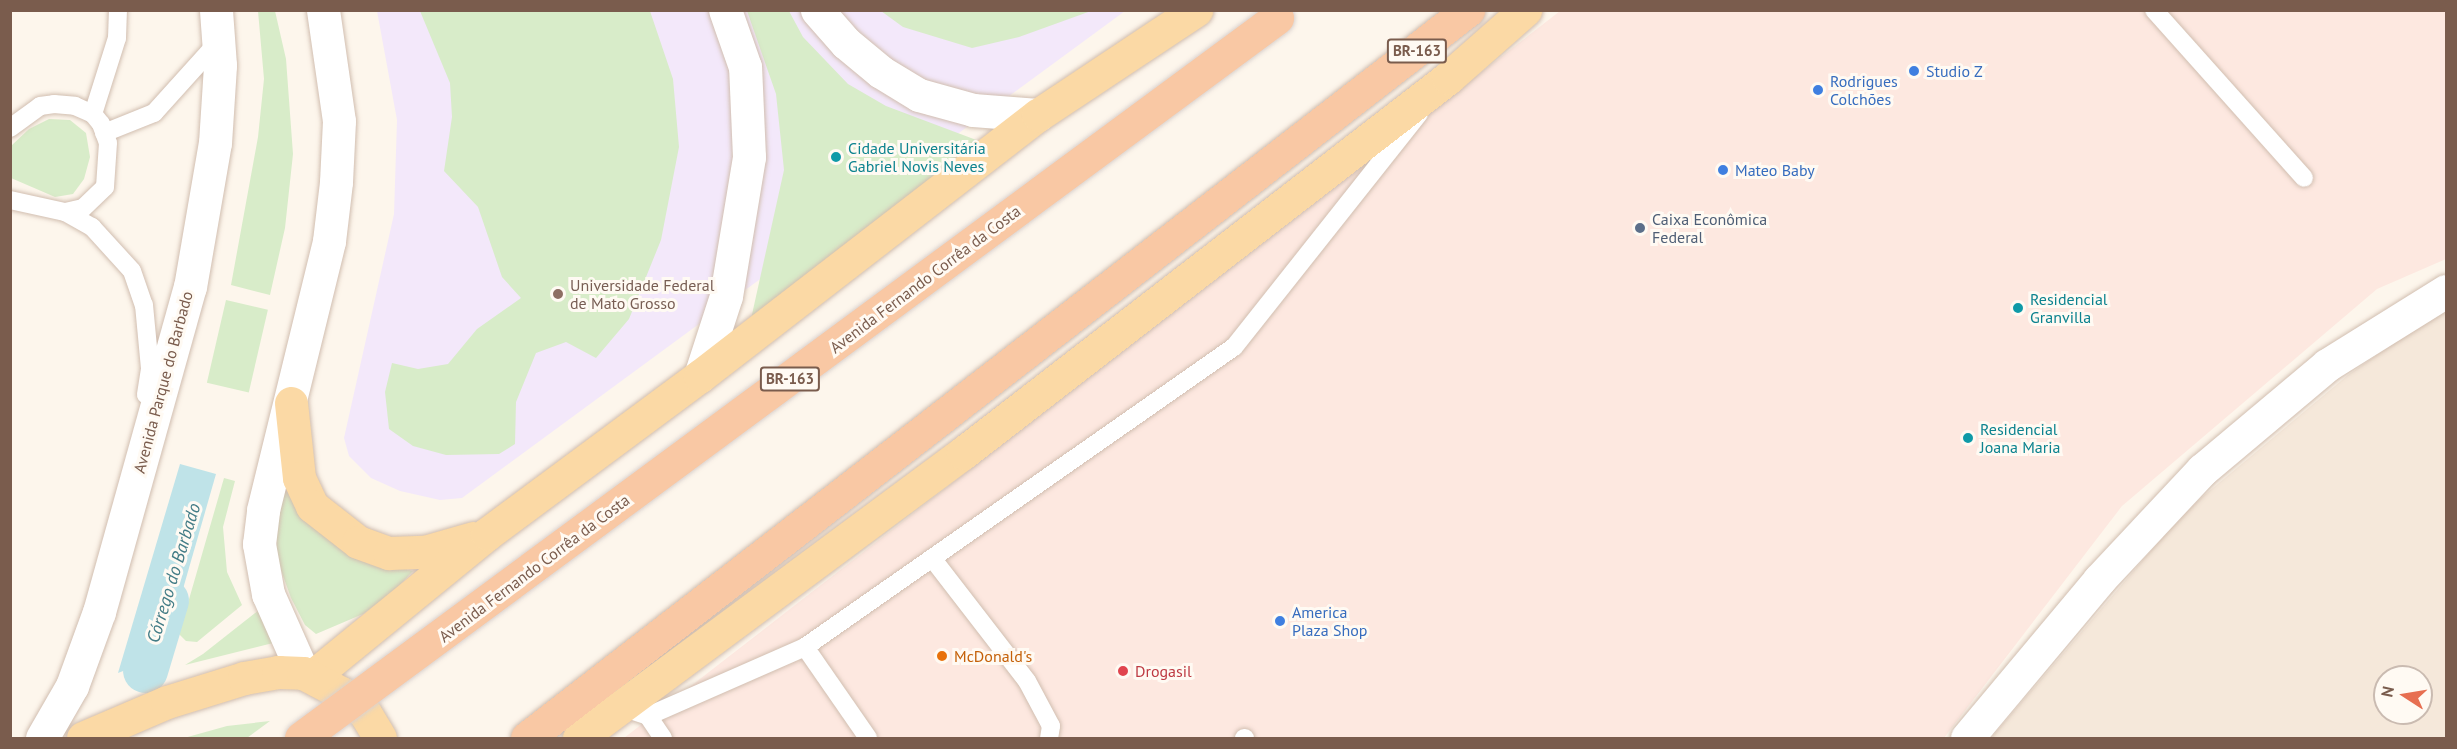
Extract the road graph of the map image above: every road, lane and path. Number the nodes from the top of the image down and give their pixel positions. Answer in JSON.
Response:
{"nodes":[{"id":1,"x":118,"y":10,"type":"edge"},
{"id":2,"x":216,"y":10,"type":"edge"},
{"id":3,"x":323,"y":10,"type":"edge"},
{"id":4,"x":725,"y":10,"type":"edge"},
{"id":5,"x":817,"y":10,"type":"edge"},
{"id":6,"x":1196,"y":10,"type":"edge"},
{"id":7,"x":1468,"y":10,"type":"edge"},
{"id":8,"x":1526,"y":10,"type":"edge"},
{"id":9,"x":2154,"y":10,"type":"edge"},
{"id":10,"x":1282,"y":14,"type":"edge"},
{"id":11,"x":219,"y":42,"type":"junction"},
{"id":12,"x":1448,"y":78,"type":"junction"},
{"id":13,"x":93,"y":114,"type":"junction"},
{"id":14,"x":1038,"y":115,"type":"junction"},
{"id":15,"x":10,"y":128,"type":"edge"},
{"id":16,"x":104,"y":133,"type":"junction"},
{"id":17,"x":2304,"y":178,"type":"dead end"},
{"id":18,"x":10,"y":200,"type":"edge"},
{"id":19,"x":65,"y":212,"type":"junction"},
{"id":20,"x":2446,"y":291,"type":"edge"},
{"id":21,"x":700,"y":376,"type":"junction"},
{"id":22,"x":291,"y":403,"type":"junction"},
{"id":23,"x":127,"y":515,"type":"junction"},
{"id":24,"x":487,"y":534,"type":"junction"},
{"id":25,"x":932,"y":558,"type":"junction"},
{"id":26,"x":805,"y":648,"type":"junction"},
{"id":27,"x":308,"y":674,"type":"junction"},
{"id":28,"x":635,"y":711,"type":"junction"},
{"id":29,"x":42,"y":738,"type":"edge"},
{"id":30,"x":83,"y":738,"type":"edge"},
{"id":31,"x":301,"y":738,"type":"edge"},
{"id":32,"x":380,"y":738,"type":"edge"},
{"id":33,"x":527,"y":738,"type":"edge"},
{"id":34,"x":579,"y":738,"type":"edge"},
{"id":35,"x":663,"y":738,"type":"edge"},
{"id":36,"x":868,"y":738,"type":"edge"},
{"id":37,"x":1049,"y":738,"type":"edge"},
{"id":38,"x":1967,"y":738,"type":"edge"}],
"edges":[{"from":1,"to":13,"type":"lane"},
{"from":2,"to":11,"type":"main road","name":"Avenida Parque do Barbado"},
{"from":3,"to":22,"type":"main road"},
{"from":4,"to":21,"type":"main road"},
{"from":5,"to":14,"type":"main road"},
{"from":6,"to":14,"type":"main road"},
{"from":7,"to":33,"type":"highway","number":"BR-163"},
{"from":8,"to":12,"type":"main road"},
{"from":9,"to":17,"type":"lane"},
{"from":10,"to":31,"type":"highway","name":"Avenida Fernando Corrêa da Costa","number":"BR-163","bridge":true},
{"from":11,"to":16,"type":"lane"},
{"from":11,"to":23,"type":"main road","name":"Avenida Parque do Barbado"},
{"from":12,"to":25,"type":"lane"},
{"from":12,"to":28,"type":"main road"},
{"from":13,"to":15,"type":"lane"},
{"from":13,"to":16,"type":"lane"},
{"from":14,"to":21,"type":"main road"},
{"from":16,"to":19,"type":"lane"},
{"from":18,"to":19,"type":"lane"},
{"from":19,"to":23,"type":"lane"},
{"from":20,"to":38,"type":"main road"},
{"from":21,"to":24,"type":"main road"},
{"from":22,"to":24,"type":"main road"},
{"from":22,"to":27,"type":"main road"},
{"from":23,"to":29,"type":"main road","name":"Avenida Parque do Barbado"},
{"from":24,"to":27,"type":"main road"},
{"from":25,"to":26,"type":"lane"},
{"from":25,"to":37,"type":"lane"},
{"from":26,"to":28,"type":"lane"},
{"from":26,"to":36,"type":"lane"},
{"from":27,"to":30,"type":"main road"},
{"from":27,"to":32,"type":"main road"},
{"from":28,"to":34,"type":"main road"},
{"from":28,"to":35,"type":"lane"}]}
